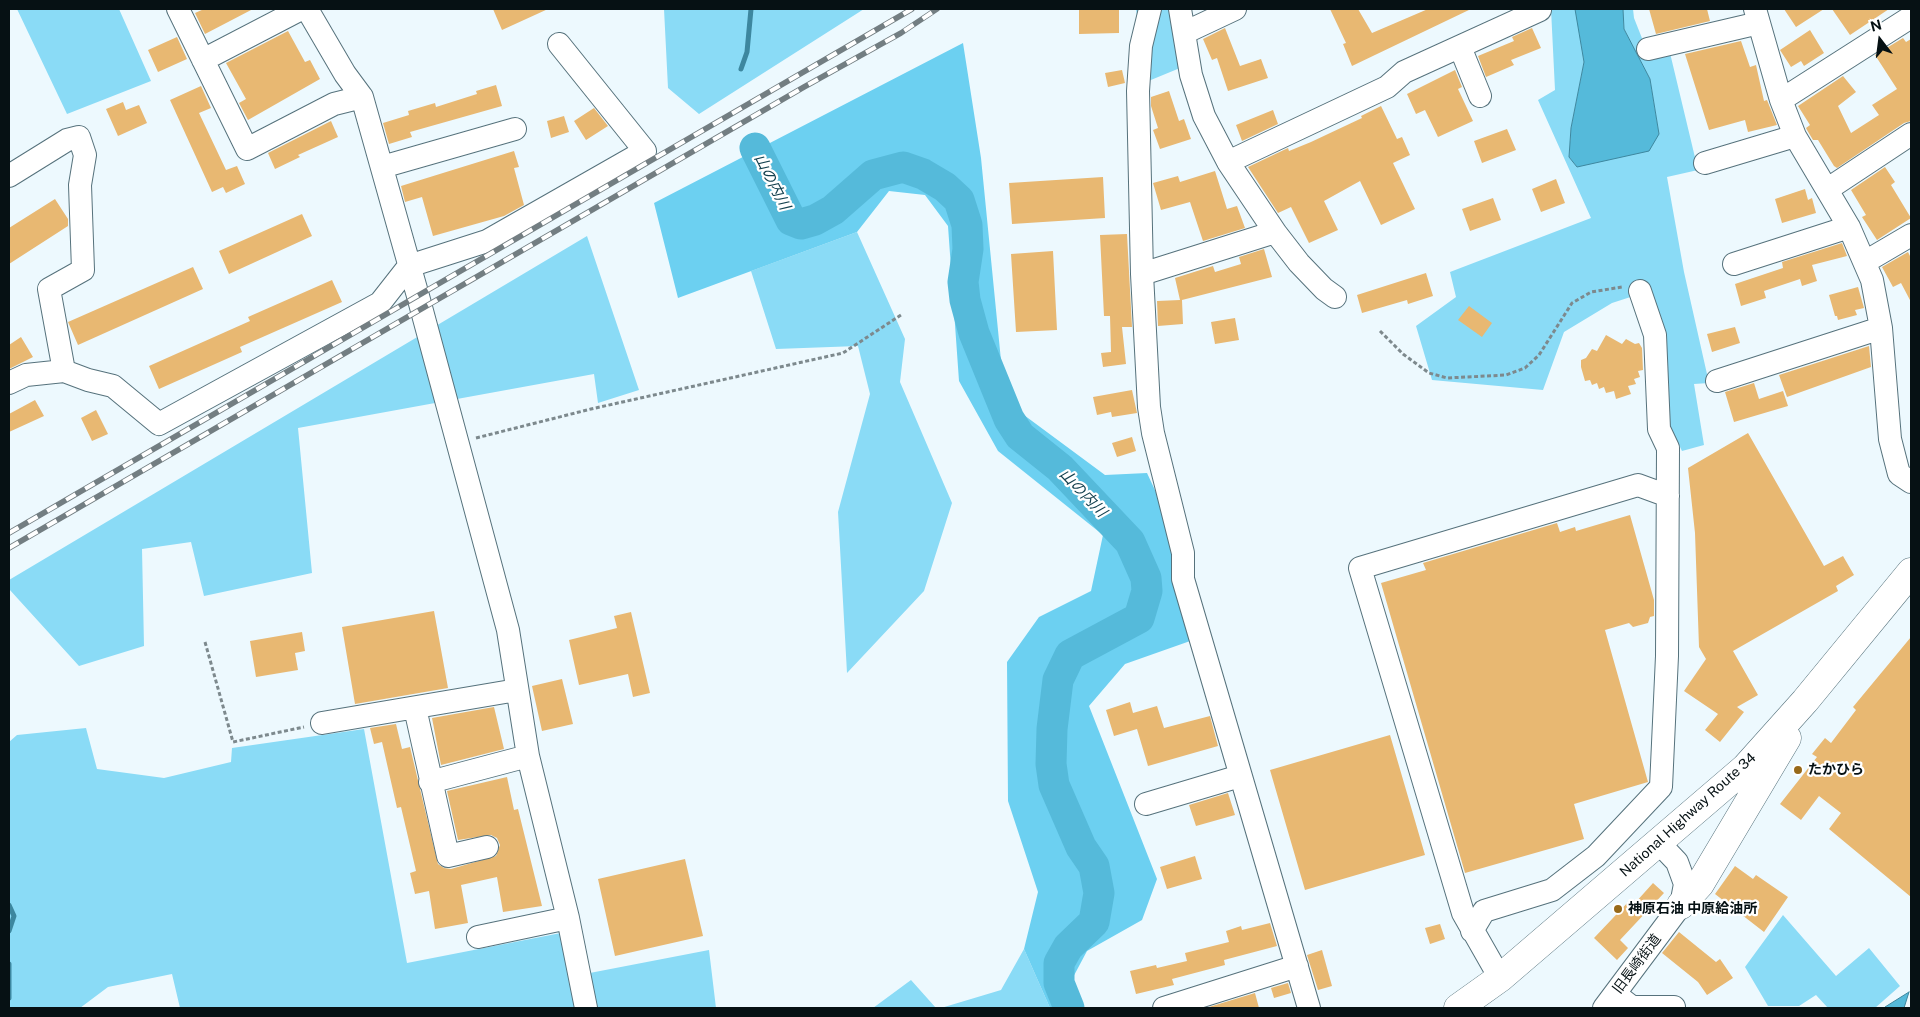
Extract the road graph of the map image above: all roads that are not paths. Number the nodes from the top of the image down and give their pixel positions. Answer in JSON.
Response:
{"nodes":[{"id":1,"x":178,"y":9,"type":"edge"},
{"id":2,"x":301,"y":9,"type":"edge"},
{"id":3,"x":307,"y":9,"type":"edge"},
{"id":4,"x":1150,"y":9,"type":"edge"},
{"id":5,"x":1180,"y":9,"type":"edge"},
{"id":6,"x":1235,"y":9,"type":"edge"},
{"id":7,"x":1540,"y":10,"type":"edge"},
{"id":8,"x":1757,"y":16,"type":"edge"},
{"id":9,"x":1911,"y":17,"type":"edge"},
{"id":10,"x":1184,"y":33,"type":"junction"},
{"id":11,"x":559,"y":44,"type":"dead end"},
{"id":12,"x":1460,"y":46,"type":"junction"},
{"id":13,"x":1648,"y":49,"type":"dead end"},
{"id":14,"x":203,"y":60,"type":"junction"},
{"id":15,"x":1480,"y":96,"type":"dead end"},
{"id":16,"x":362,"y":97,"type":"junction"},
{"id":17,"x":1781,"y":100,"type":"junction"},
{"id":18,"x":515,"y":129,"type":"dead end"},
{"id":19,"x":1911,"y":134,"type":"edge"},
{"id":20,"x":1794,"y":136,"type":"junction"},
{"id":21,"x":1228,"y":162,"type":"junction"},
{"id":22,"x":1705,"y":163,"type":"dead end"},
{"id":23,"x":382,"y":167,"type":"junction"},
{"id":24,"x":9,"y":176,"type":"edge"},
{"id":25,"x":1828,"y":189,"type":"junction"},
{"id":26,"x":1849,"y":227,"type":"junction"},
{"id":27,"x":1275,"y":232,"type":"junction"},
{"id":28,"x":1911,"y":235,"type":"edge"},
{"id":29,"x":1865,"y":262,"type":"junction"},
{"id":30,"x":1734,"y":264,"type":"dead end"},
{"id":31,"x":409,"y":266,"type":"junction"},
{"id":32,"x":1142,"y":274,"type":"junction"},
{"id":33,"x":1640,"y":291,"type":"road end"},
{"id":34,"x":1335,"y":297,"type":"dead end"},
{"id":35,"x":1881,"y":328,"type":"junction"},
{"id":36,"x":64,"y":371,"type":"junction"},
{"id":37,"x":1717,"y":382,"type":"dead end"},
{"id":38,"x":9,"y":383,"type":"edge"},
{"id":39,"x":1911,"y":482,"type":"edge"},
{"id":40,"x":1668,"y":496,"type":"junction"},
{"id":41,"x":1911,"y":572,"type":"edge"},
{"id":42,"x":517,"y":690,"type":"junction"},
{"id":43,"x":1805,"y":701,"type":"junction"},
{"id":44,"x":415,"y":708,"type":"junction"},
{"id":45,"x":322,"y":723,"type":"road end"},
{"id":46,"x":528,"y":756,"type":"junction"},
{"id":47,"x":1240,"y":776,"type":"junction"},
{"id":48,"x":430,"y":782,"type":"junction"},
{"id":49,"x":1146,"y":804,"type":"dead end"},
{"id":50,"x":1659,"y":843,"type":"junction"},
{"id":51,"x":487,"y":847,"type":"dead end"},
{"id":52,"x":1681,"y":905,"type":"junction"},
{"id":53,"x":568,"y":918,"type":"junction"},
{"id":54,"x":1472,"y":932,"type":"junction"},
{"id":55,"x":478,"y":937,"type":"dead end"},
{"id":56,"x":1297,"y":966,"type":"junction"},
{"id":57,"x":1500,"y":978,"type":"junction"},
{"id":58,"x":1609,"y":1001,"type":"edge"},
{"id":59,"x":1674,"y":1007,"type":"dead end"},
{"id":60,"x":586,"y":1008,"type":"edge"},
{"id":61,"x":1164,"y":1008,"type":"edge"},
{"id":62,"x":1309,"y":1008,"type":"edge"},
{"id":63,"x":1458,"y":1008,"type":"edge"}],
"edges":[{"from":1,"to":14,"type":"street"},
{"from":2,"to":14,"type":"street"},
{"from":3,"to":16,"type":"street"},
{"from":4,"to":32,"type":"street"},
{"from":5,"to":10,"type":"street"},
{"from":6,"to":10,"type":"street"},
{"from":7,"to":12,"type":"street"},
{"from":8,"to":13,"type":"street"},
{"from":8,"to":17,"type":"street"},
{"from":9,"to":17,"type":"street"},
{"from":10,"to":21,"type":"street"},
{"from":11,"to":31,"type":"street"},
{"from":12,"to":15,"type":"street"},
{"from":12,"to":21,"type":"street"},
{"from":14,"to":16,"type":"street"},
{"from":16,"to":23,"type":"street"},
{"from":17,"to":20,"type":"street"},
{"from":18,"to":23,"type":"street"},
{"from":19,"to":25,"type":"street"},
{"from":20,"to":22,"type":"street"},
{"from":20,"to":25,"type":"street"},
{"from":21,"to":27,"type":"street"},
{"from":23,"to":31,"type":"street"},
{"from":24,"to":36,"type":"street"},
{"from":25,"to":26,"type":"street"},
{"from":26,"to":29,"type":"street"},
{"from":26,"to":30,"type":"street"},
{"from":27,"to":32,"type":"street"},
{"from":27,"to":34,"type":"street"},
{"from":28,"to":29,"type":"street"},
{"from":29,"to":35,"type":"street"},
{"from":31,"to":36,"type":"street"},
{"from":31,"to":42,"type":"street"},
{"from":32,"to":47,"type":"street"},
{"from":33,"to":40,"type":"street"},
{"from":35,"to":37,"type":"street"},
{"from":35,"to":39,"type":"street"},
{"from":36,"to":38,"type":"street"},
{"from":40,"to":54,"type":"street"},
{"from":40,"to":54,"type":"street"},
{"from":41,"to":43,"type":"highway","name":"National Highway Route 34"},
{"from":42,"to":44,"type":"street"},
{"from":42,"to":46,"type":"street"},
{"from":43,"to":50,"type":"highway","name":"National Highway Route 34"},
{"from":43,"to":52,"type":"highway"},
{"from":44,"to":45,"type":"street"},
{"from":44,"to":48,"type":"street"},
{"from":46,"to":48,"type":"street"},
{"from":46,"to":53,"type":"street"},
{"from":47,"to":49,"type":"street"},
{"from":47,"to":56,"type":"street"},
{"from":48,"to":51,"type":"street"},
{"from":50,"to":52,"type":"street"},
{"from":50,"to":57,"type":"highway","name":"National Highway Route 34"},
{"from":52,"to":58,"type":"street","name":"旧長崎街道"},
{"from":53,"to":55,"type":"street"},
{"from":53,"to":60,"type":"street"},
{"from":54,"to":57,"type":"street"},
{"from":56,"to":61,"type":"street"},
{"from":56,"to":62,"type":"street"},
{"from":57,"to":63,"type":"highway","name":"National Highway Route 34"},
{"from":58,"to":59,"type":"street"}]}
